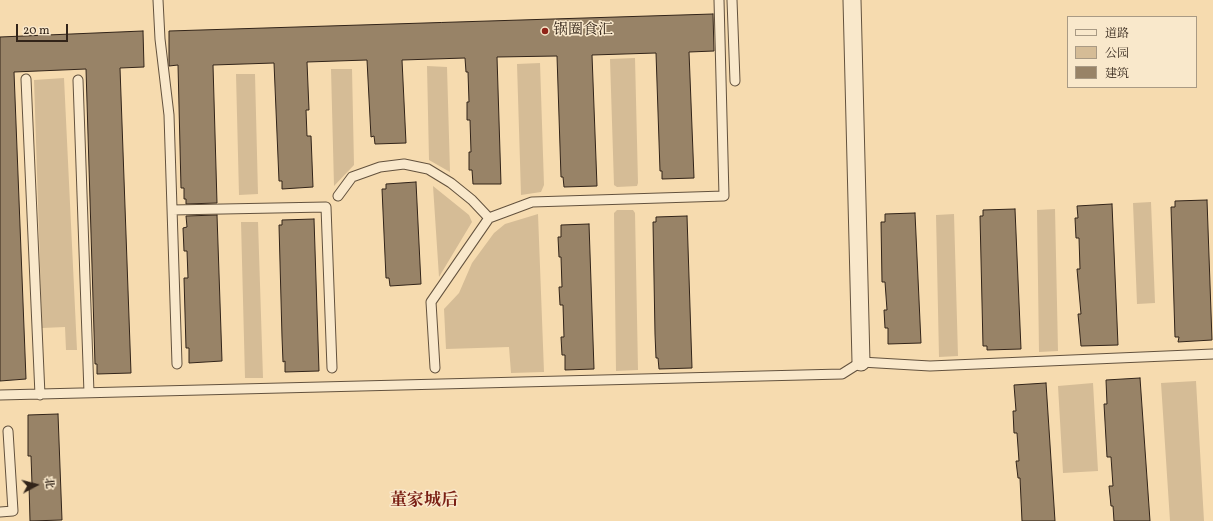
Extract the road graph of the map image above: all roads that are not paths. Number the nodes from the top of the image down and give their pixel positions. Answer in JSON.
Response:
{"nodes":[{"id":1,"x":158,"y":0,"type":"edge"},
{"id":2,"x":719,"y":0,"type":"edge"},
{"id":3,"x":732,"y":0,"type":"edge"},
{"id":4,"x":852,"y":0,"type":"edge"},
{"id":5,"x":26,"y":79,"type":"dead end"},
{"id":6,"x":78,"y":80,"type":"dead end"},
{"id":7,"x":735,"y":81,"type":"dead end"},
{"id":8,"x":338,"y":196,"type":"dead end"},
{"id":9,"x":172,"y":210,"type":"junction"},
{"id":10,"x":489,"y":218,"type":"junction"},
{"id":11,"x":1213,"y":354,"type":"edge"},
{"id":12,"x":860,"y":362,"type":"junction"},
{"id":13,"x":177,"y":364,"type":"dead end"},
{"id":14,"x":332,"y":368,"type":"dead end"},
{"id":15,"x":435,"y":368,"type":"dead end"},
{"id":16,"x":88,"y":393,"type":"junction"},
{"id":17,"x":40,"y":395,"type":"junction"},
{"id":18,"x":0,"y":396,"type":"edge"},
{"id":19,"x":8,"y":431,"type":"dead end"},
{"id":20,"x":0,"y":512,"type":"edge"}],
"edges":[{"from":1,"to":9,"type":"lane"},
{"from":2,"to":10,"type":"lane"},
{"from":3,"to":7,"type":"lane"},
{"from":4,"to":12,"type":"street"},
{"from":5,"to":17,"type":"lane"},
{"from":6,"to":16,"type":"lane"},
{"from":8,"to":10,"type":"lane"},
{"from":9,"to":13,"type":"lane"},
{"from":9,"to":14,"type":"lane"},
{"from":10,"to":15,"type":"lane"},
{"from":11,"to":12,"type":"lane"},
{"from":12,"to":16,"type":"lane"},
{"from":16,"to":17,"type":"lane"},
{"from":17,"to":18,"type":"lane"},
{"from":19,"to":20,"type":"lane"}]}
